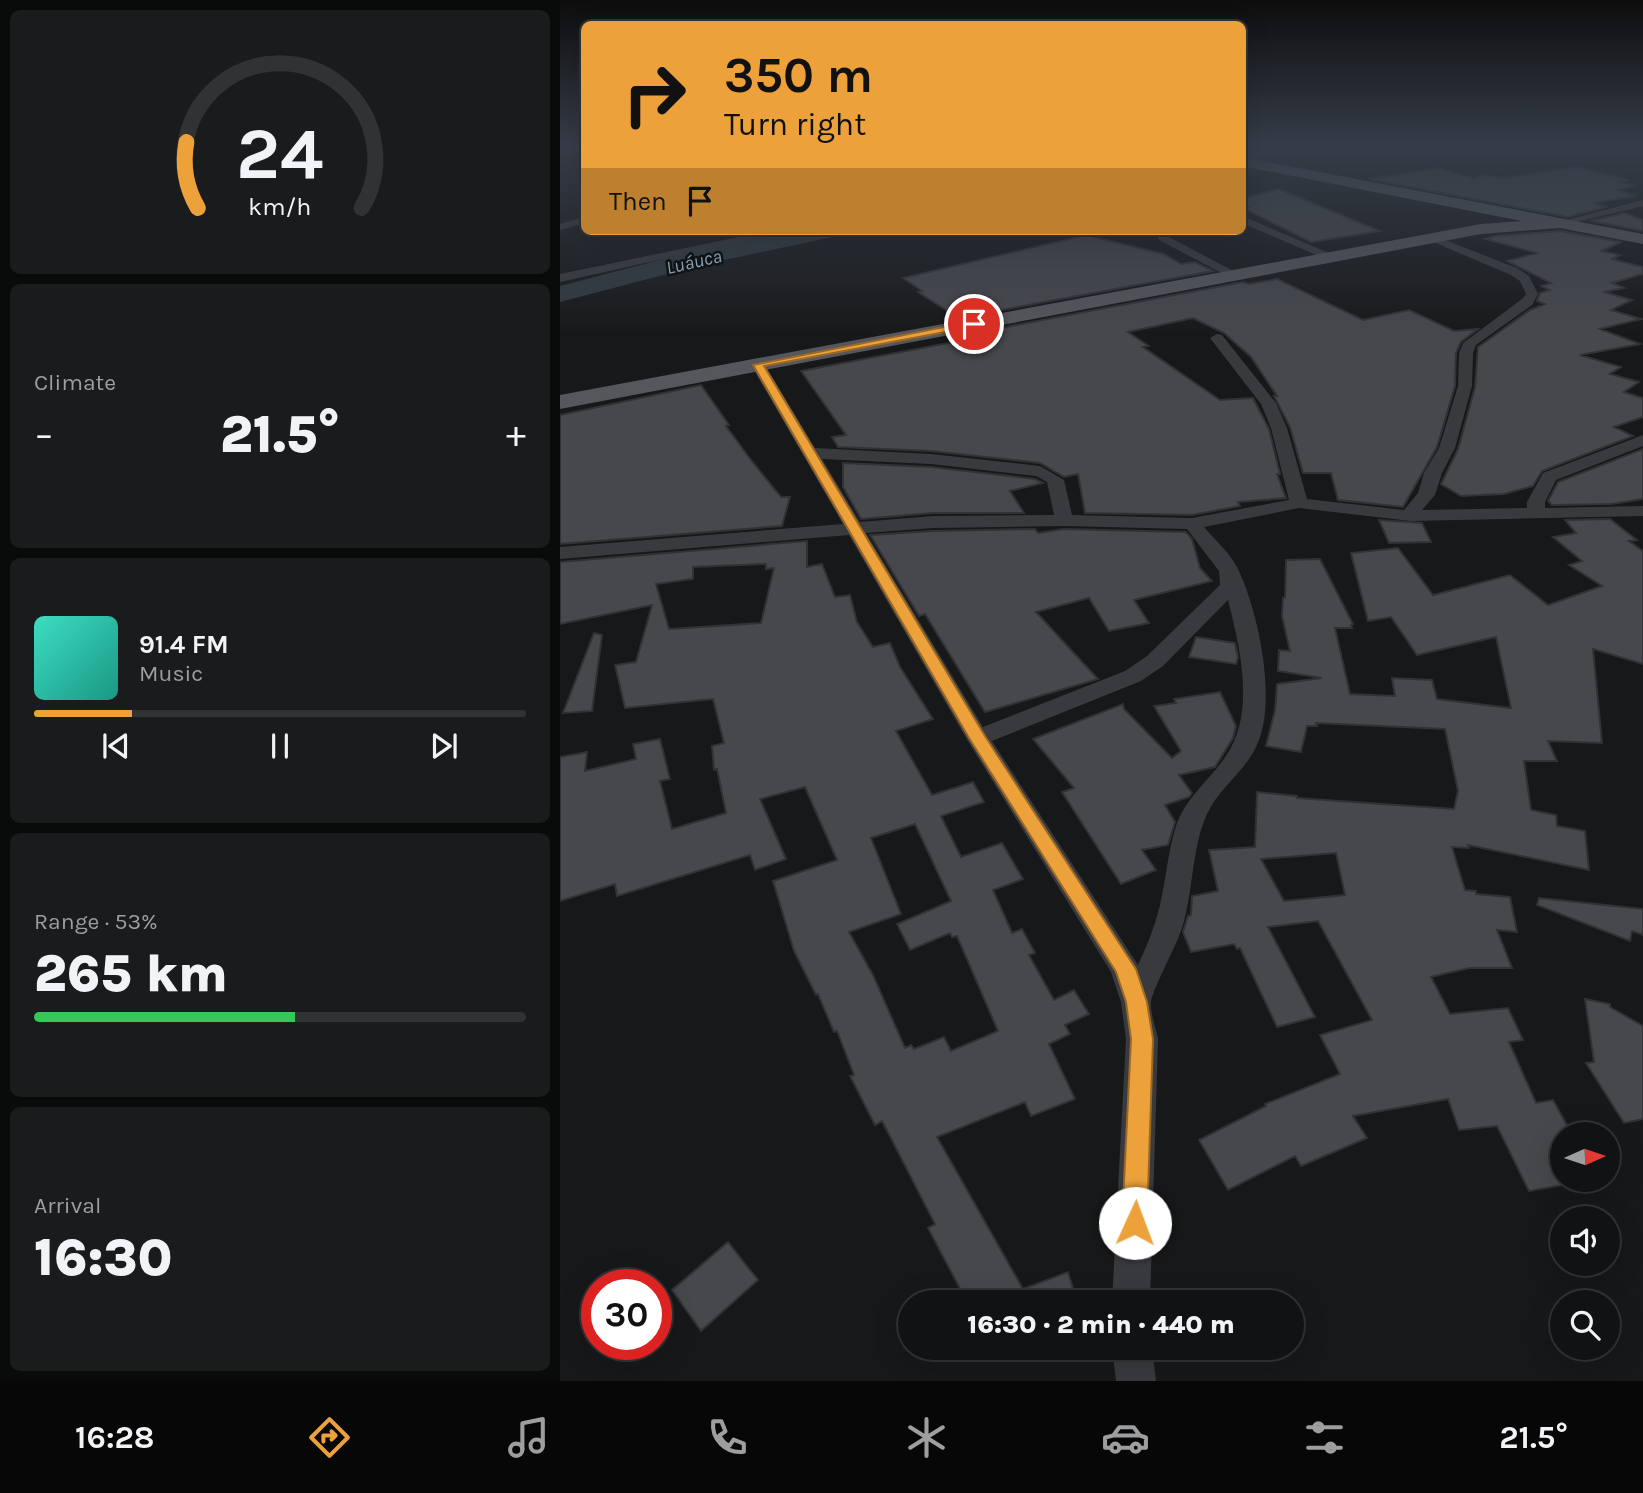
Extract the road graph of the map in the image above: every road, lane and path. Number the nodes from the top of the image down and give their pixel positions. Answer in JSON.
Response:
{"nodes":[{"id":1,"x":1472,"y":208,"type":"edge"},
{"id":2,"x":1484,"y":208,"type":"edge"},
{"id":3,"x":1620,"y":208,"type":"edge"},
{"id":4,"x":581,"y":221,"type":"edge"},
{"id":5,"x":1246,"y":221,"type":"edge"},
{"id":6,"x":1560,"y":223,"type":"junction"},
{"id":7,"x":560,"y":227,"type":"edge"},
{"id":8,"x":1481,"y":229,"type":"junction"},
{"id":9,"x":766,"y":235,"type":"edge"},
{"id":10,"x":1162,"y":235,"type":"edge"},
{"id":11,"x":1435,"y":239,"type":"junction"},
{"id":12,"x":1643,"y":239,"type":"edge"},
{"id":13,"x":1332,"y":258,"type":"junction"},
{"id":14,"x":1237,"y":276,"type":"junction"},
{"id":15,"x":560,"y":278,"type":"edge"},
{"id":16,"x":1217,"y":338,"type":"dead end"},
{"id":17,"x":758,"y":365,"type":"junction"},
{"id":18,"x":560,"y":402,"type":"edge"},
{"id":19,"x":1643,"y":440,"type":"edge"},
{"id":20,"x":810,"y":453,"type":"junction"},
{"id":21,"x":1299,"y":503,"type":"junction"},
{"id":22,"x":1643,"y":511,"type":"edge"},
{"id":23,"x":1535,"y":513,"type":"junction"},
{"id":24,"x":1411,"y":516,"type":"junction"},
{"id":25,"x":1064,"y":520,"type":"junction"},
{"id":26,"x":1192,"y":524,"type":"junction"},
{"id":27,"x":853,"y":527,"type":"junction"},
{"id":28,"x":560,"y":553,"type":"edge"},
{"id":29,"x":1231,"y":579,"type":"junction"},
{"id":30,"x":978,"y":738,"type":"junction"},
{"id":31,"x":1136,"y":1002,"type":"junction"},
{"id":32,"x":1132,"y":1290,"type":"edge"},
{"id":33,"x":1133,"y":1360,"type":"edge"},
{"id":34,"x":1136,"y":1381,"type":"edge"}],
"edges":[{"from":1,"to":8,"type":"main road"},
{"from":2,"to":6,"type":"main road"},
{"from":3,"to":6,"type":"street"},
{"from":4,"to":7,"type":"street"},
{"from":5,"to":13,"type":"street"},
{"from":6,"to":8,"type":"main road"},
{"from":6,"to":12,"type":"main road"},
{"from":8,"to":11,"type":"main road"},
{"from":9,"to":15,"type":"street"},
{"from":10,"to":14,"type":"street"},
{"from":11,"to":13,"type":"main road"},
{"from":11,"to":24,"type":"street"},
{"from":13,"to":14,"type":"main road"},
{"from":14,"to":17,"type":"main road"},
{"from":16,"to":21,"type":"street"},
{"from":17,"to":18,"type":"main road"},
{"from":17,"to":20,"type":"street"},
{"from":19,"to":23,"type":"street"},
{"from":20,"to":25,"type":"street"},
{"from":20,"to":27,"type":"street"},
{"from":21,"to":24,"type":"street"},
{"from":21,"to":26,"type":"street"},
{"from":22,"to":23,"type":"street"},
{"from":23,"to":24,"type":"street"},
{"from":25,"to":26,"type":"street"},
{"from":25,"to":27,"type":"street"},
{"from":26,"to":29,"type":"street"},
{"from":27,"to":28,"type":"street"},
{"from":27,"to":30,"type":"street"},
{"from":29,"to":30,"type":"street"},
{"from":29,"to":31,"type":"street"},
{"from":30,"to":31,"type":"street"},
{"from":31,"to":32,"type":"street"},
{"from":33,"to":34,"type":"street"}]}
